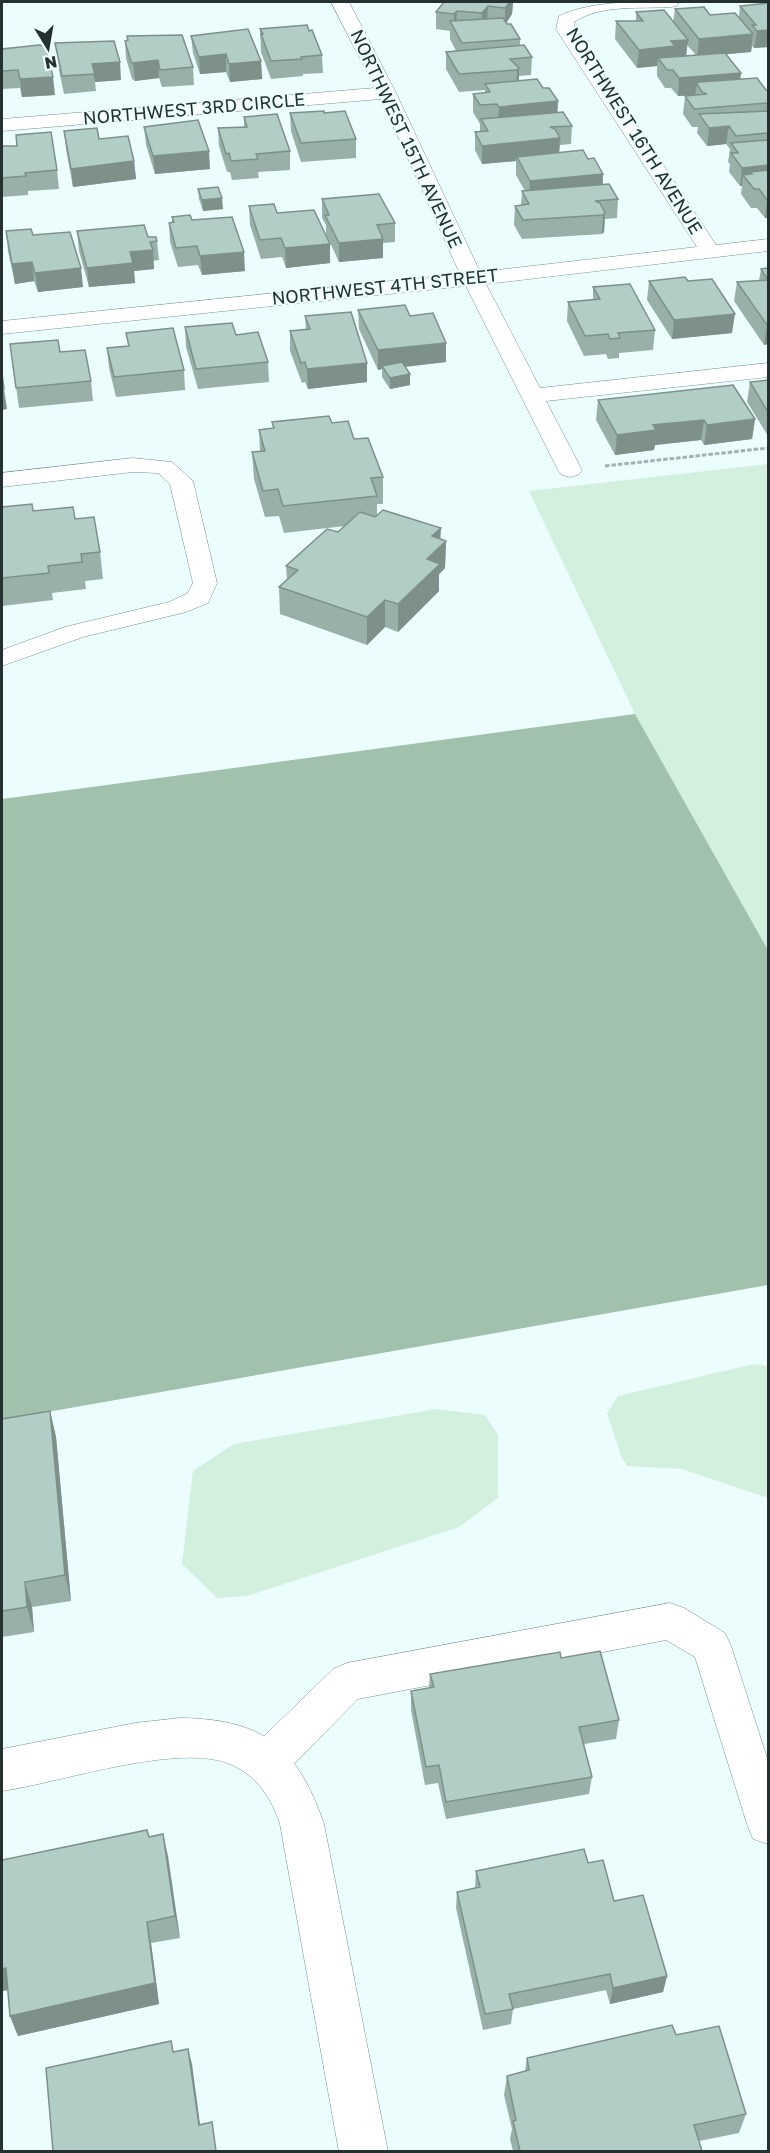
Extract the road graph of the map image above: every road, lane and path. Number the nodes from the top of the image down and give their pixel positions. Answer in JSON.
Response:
{"nodes":[{"id":1,"x":340,"y":2,"type":"edge"},
{"id":2,"x":671,"y":2,"type":"edge"},
{"id":3,"x":387,"y":93,"type":"junction"},
{"id":4,"x":2,"y":125,"type":"edge"},
{"id":5,"x":768,"y":244,"type":"edge"},
{"id":6,"x":709,"y":250,"type":"junction"},
{"id":7,"x":472,"y":278,"type":"junction"},
{"id":8,"x":2,"y":327,"type":"edge"},
{"id":9,"x":768,"y":370,"type":"edge"},
{"id":10,"x":532,"y":396,"type":"junction"},
{"id":11,"x":768,"y":448,"type":"edge"},
{"id":12,"x":570,"y":470,"type":"joint"},
{"id":13,"x":2,"y":480,"type":"edge"},
{"id":14,"x":2,"y":658,"type":"edge"},
{"id":15,"x":267,"y":1762,"type":"junction"},
{"id":16,"x":2,"y":1770,"type":"edge"},
{"id":17,"x":768,"y":1824,"type":"edge"},
{"id":18,"x":364,"y":2151,"type":"edge"}],
"edges":[{"from":1,"to":3,"type":"street","name":"NORTHWEST 15TH AVENUE"},
{"from":2,"to":6,"type":"street","name":"NORTHWEST 16TH AVENUE"},
{"from":3,"to":4,"type":"street","name":"NORTHWEST 3RD CIRCLE"},
{"from":3,"to":7,"type":"street","name":"NORTHWEST 15TH AVENUE"},
{"from":5,"to":6,"type":"street","name":"NORTHWEST 4TH STREET"},
{"from":6,"to":7,"type":"street","name":"NORTHWEST 4TH STREET"},
{"from":7,"to":8,"type":"street","name":"NORTHWEST 4TH STREET"},
{"from":7,"to":10,"type":"street","name":"NORTHWEST 15TH AVENUE"},
{"from":9,"to":10,"type":"street"},
{"from":10,"to":12,"type":"street","name":"NORTHWEST 15TH AVENUE"},
{"from":11,"to":12,"type":"path"},
{"from":13,"to":14,"type":"lane"},
{"from":15,"to":16,"type":"street"},
{"from":15,"to":17,"type":"lane"},
{"from":15,"to":18,"type":"street"}]}
